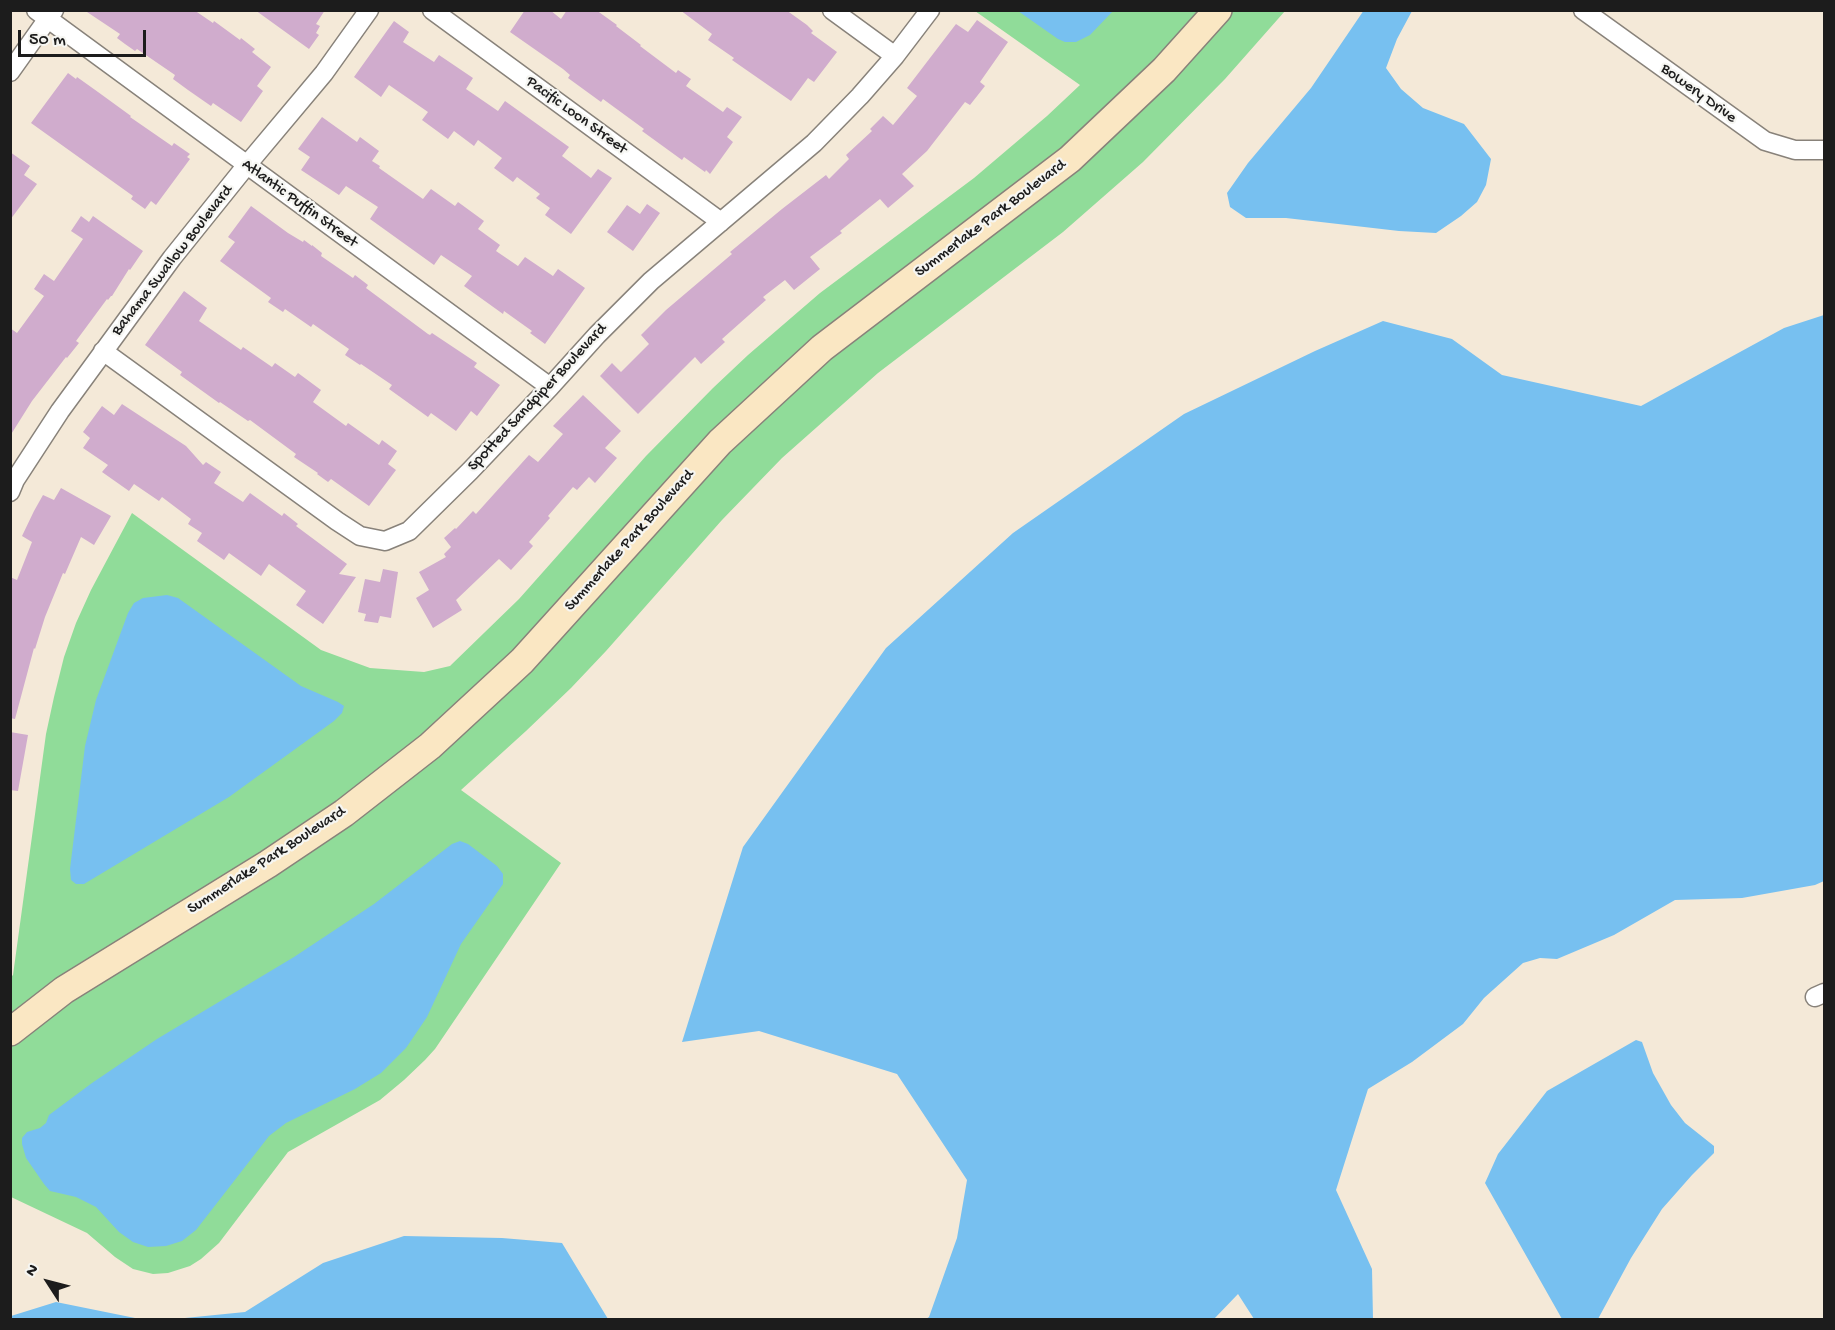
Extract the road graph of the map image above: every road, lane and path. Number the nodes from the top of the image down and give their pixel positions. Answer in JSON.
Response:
{"nodes":[{"id":1,"x":369,"y":10,"type":"edge"},
{"id":2,"x":432,"y":10,"type":"edge"},
{"id":3,"x":832,"y":10,"type":"edge"},
{"id":4,"x":930,"y":10,"type":"edge"},
{"id":5,"x":1218,"y":10,"type":"edge"},
{"id":6,"x":1583,"y":10,"type":"edge"},
{"id":7,"x":46,"y":13,"type":"edge"},
{"id":8,"x":895,"y":56,"type":"junction"},
{"id":9,"x":10,"y":72,"type":"edge"},
{"id":10,"x":1824,"y":150,"type":"edge"},
{"id":11,"x":246,"y":166,"type":"junction"},
{"id":12,"x":721,"y":222,"type":"junction"},
{"id":13,"x":104,"y":351,"type":"junction"},
{"id":14,"x":550,"y":387,"type":"junction"},
{"id":15,"x":10,"y":492,"type":"edge"},
{"id":16,"x":10,"y":1032,"type":"edge"}],
"edges":[{"from":1,"to":11,"type":"street","name":"Bahama Swallow Boulevard"},
{"from":2,"to":12,"type":"street","name":"Pacific Loon Street"},
{"from":3,"to":8,"type":"street"},
{"from":4,"to":8,"type":"street","name":"Spotted Sandpiper Boulevard"},
{"from":5,"to":16,"type":"main road","name":"Summerlake Park Boulevard"},
{"from":6,"to":10,"type":"street","name":"Bowery Drive"},
{"from":7,"to":9,"type":"street"},
{"from":7,"to":11,"type":"street","name":"Atlantic Puffin Street"},
{"from":8,"to":12,"type":"street","name":"Spotted Sandpiper Boulevard"},
{"from":11,"to":13,"type":"street","name":"Bahama Swallow Boulevard"},
{"from":11,"to":14,"type":"street","name":"Atlantic Puffin Street"},
{"from":12,"to":14,"type":"street","name":"Spotted Sandpiper Boulevard"},
{"from":13,"to":14,"type":"street","name":"Spotted Sandpiper Boulevard"},
{"from":13,"to":15,"type":"street","name":"Bahama Swallow Boulevard"}]}
